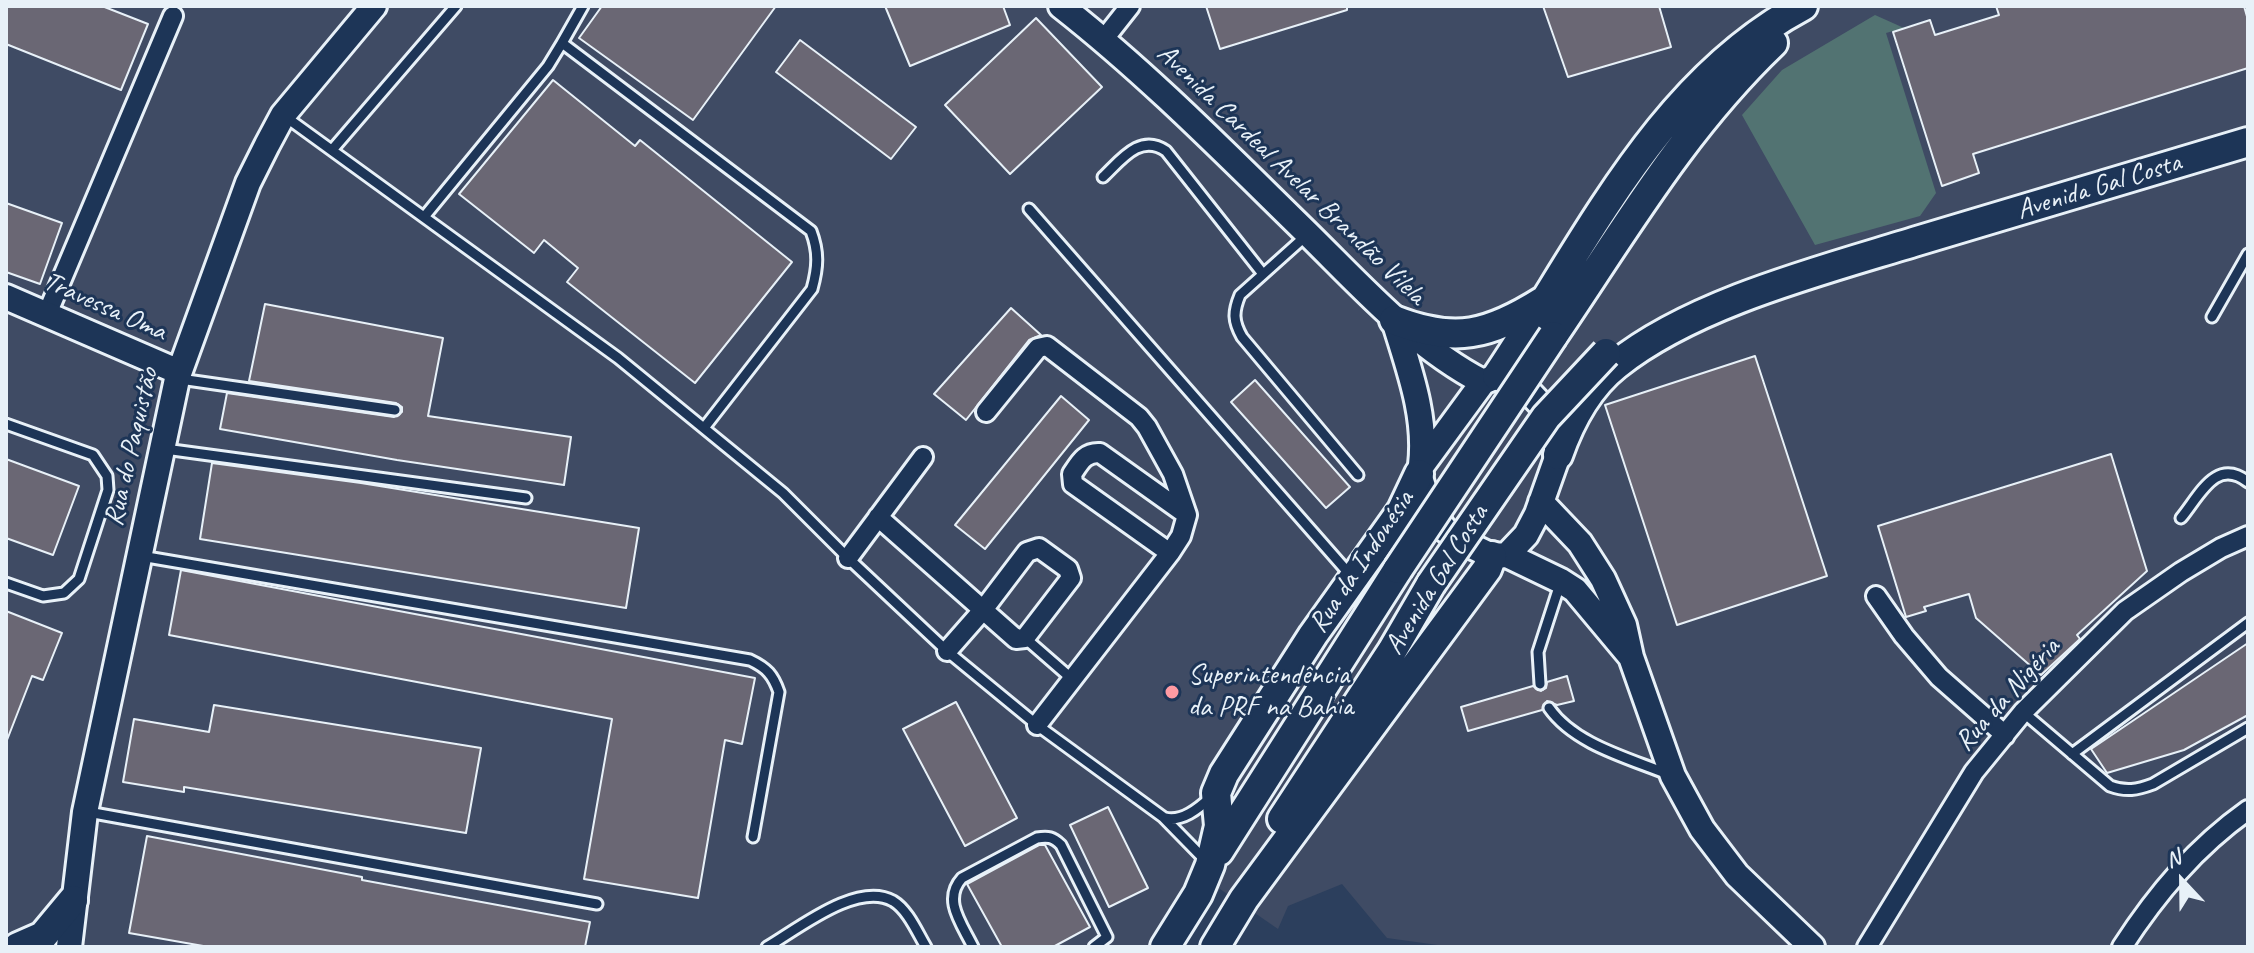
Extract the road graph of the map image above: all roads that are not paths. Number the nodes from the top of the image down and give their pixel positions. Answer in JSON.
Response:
{"nodes":[{"id":1,"x":374,"y":6,"type":"edge"},
{"id":2,"x":456,"y":6,"type":"edge"},
{"id":3,"x":583,"y":6,"type":"edge"},
{"id":4,"x":1061,"y":6,"type":"edge"},
{"id":5,"x":1130,"y":6,"type":"edge"},
{"id":6,"x":1803,"y":6,"type":"edge"},
{"id":7,"x":1811,"y":6,"type":"edge"},
{"id":8,"x":173,"y":16,"type":"dead end"},
{"id":9,"x":1104,"y":39,"type":"junction"},
{"id":10,"x":562,"y":43,"type":"junction"},
{"id":11,"x":283,"y":115,"type":"junction"},
{"id":12,"x":2248,"y":142,"type":"edge"},
{"id":13,"x":332,"y":150,"type":"junction"},
{"id":14,"x":1103,"y":177,"type":"dead end"},
{"id":15,"x":1029,"y":209,"type":"dead end"},
{"id":16,"x":424,"y":217,"type":"junction"},
{"id":17,"x":1950,"y":231,"type":"junction"},
{"id":18,"x":1308,"y":234,"type":"junction"},
{"id":19,"x":2248,"y":254,"type":"edge"},
{"id":20,"x":1263,"y":274,"type":"junction"},
{"id":21,"x":6,"y":297,"type":"edge"},
{"id":22,"x":1547,"y":299,"type":"junction"},
{"id":23,"x":47,"y":314,"type":"junction"},
{"id":24,"x":2212,"y":317,"type":"dead end"},
{"id":25,"x":1394,"y":320,"type":"junction"},
{"id":26,"x":178,"y":376,"type":"junction"},
{"id":27,"x":1490,"y":379,"type":"junction"},
{"id":28,"x":395,"y":410,"type":"dead end"},
{"id":29,"x":986,"y":412,"type":"dead end"},
{"id":30,"x":6,"y":424,"type":"edge"},
{"id":31,"x":704,"y":428,"type":"junction"},
{"id":32,"x":161,"y":449,"type":"junction"},
{"id":33,"x":1558,"y":455,"type":"junction"},
{"id":34,"x":923,"y":457,"type":"dead end"},
{"id":35,"x":1420,"y":471,"type":"junction"},
{"id":36,"x":1358,"y":475,"type":"dead end"},
{"id":37,"x":2248,"y":482,"type":"edge"},
{"id":38,"x":526,"y":498,"type":"dead end"},
{"id":39,"x":1541,"y":502,"type":"junction"},
{"id":40,"x":1187,"y":515,"type":"junction"},
{"id":41,"x":878,"y":517,"type":"junction"},
{"id":42,"x":2181,"y":518,"type":"dead end"},
{"id":43,"x":2248,"y":536,"type":"edge"},
{"id":44,"x":1170,"y":553,"type":"junction"},
{"id":45,"x":138,"y":555,"type":"junction"},
{"id":46,"x":1500,"y":556,"type":"junction"},
{"id":47,"x":848,"y":558,"type":"junction"},
{"id":48,"x":1354,"y":580,"type":"junction"},
{"id":49,"x":1561,"y":581,"type":"junction"},
{"id":50,"x":6,"y":583,"type":"edge"},
{"id":51,"x":1876,"y":596,"type":"dead end"},
{"id":52,"x":983,"y":610,"type":"junction"},
{"id":53,"x":2248,"y":623,"type":"edge"},
{"id":54,"x":1025,"y":638,"type":"junction"},
{"id":55,"x":947,"y":651,"type":"junction"},
{"id":56,"x":1631,"y":657,"type":"junction"},
{"id":57,"x":1072,"y":679,"type":"junction"},
{"id":58,"x":1540,"y":684,"type":"dead end"},
{"id":59,"x":1549,"y":708,"type":"dead end"},
{"id":60,"x":2023,"y":712,"type":"junction"},
{"id":61,"x":1037,"y":725,"type":"junction"},
{"id":62,"x":2248,"y":728,"type":"edge"},
{"id":63,"x":2005,"y":735,"type":"junction"},
{"id":64,"x":2072,"y":754,"type":"junction"},
{"id":65,"x":1673,"y":776,"type":"junction"},
{"id":66,"x":1216,"y":793,"type":"junction"},
{"id":67,"x":2248,"y":810,"type":"edge"},
{"id":68,"x":85,"y":812,"type":"junction"},
{"id":69,"x":1163,"y":817,"type":"junction"},
{"id":70,"x":753,"y":837,"type":"dead end"},
{"id":71,"x":1210,"y":865,"type":"junction"},
{"id":72,"x":1244,"y":899,"type":"junction"},
{"id":73,"x":73,"y":900,"type":"junction"},
{"id":74,"x":597,"y":904,"type":"dead end"},
{"id":75,"x":1107,"y":937,"type":"junction"},
{"id":76,"x":18,"y":947,"type":"edge"},
{"id":77,"x":69,"y":947,"type":"edge"},
{"id":78,"x":767,"y":947,"type":"edge"},
{"id":79,"x":926,"y":947,"type":"edge"},
{"id":80,"x":973,"y":947,"type":"edge"},
{"id":81,"x":1094,"y":947,"type":"edge"},
{"id":82,"x":1101,"y":947,"type":"edge"},
{"id":83,"x":1165,"y":947,"type":"edge"},
{"id":84,"x":1215,"y":947,"type":"edge"},
{"id":85,"x":1812,"y":947,"type":"edge"},
{"id":86,"x":1867,"y":947,"type":"edge"},
{"id":87,"x":2122,"y":947,"type":"edge"}],
"edges":[{"from":1,"to":11,"type":"main road","name":"Rua do Paquistão"},
{"from":2,"to":13,"type":"lane"},
{"from":3,"to":10,"type":"lane"},
{"from":4,"to":9,"type":"main road","name":"Avenida Cardeal Avelar Brandão Vilela"},
{"from":5,"to":9,"type":"street"},
{"from":6,"to":22,"type":"main road"},
{"from":7,"to":71,"type":"main road","bridge":true},
{"from":8,"to":23,"type":"street"},
{"from":9,"to":18,"type":"main road","name":"Avenida Cardeal Avelar Brandão Vilela"},
{"from":10,"to":16,"type":"lane"},
{"from":10,"to":31,"type":"lane"},
{"from":11,"to":13,"type":"lane"},
{"from":11,"to":26,"type":"main road","name":"Rua do Paquistão"},
{"from":12,"to":17,"type":"main road","name":"Avenida Gal Costa"},
{"from":13,"to":16,"type":"lane"},
{"from":14,"to":20,"type":"lane"},
{"from":15,"to":48,"type":"lane"},
{"from":16,"to":31,"type":"lane"},
{"from":17,"to":33,"type":"main road","name":"Avenida Gal Costa"},
{"from":17,"to":72,"type":"main road","name":"Avenida Gal Costa","bridge":true},
{"from":18,"to":20,"type":"lane"},
{"from":18,"to":25,"type":"main road","name":"Avenida Cardeal Avelar Brandão Vilela"},
{"from":19,"to":24,"type":"lane"},
{"from":20,"to":36,"type":"lane"},
{"from":21,"to":23,"type":"main road","name":"Travessa Oma"},
{"from":22,"to":25,"type":"main road"},
{"from":22,"to":27,"type":"main road"},
{"from":23,"to":26,"type":"main road","name":"Travessa Oma"},
{"from":25,"to":27,"type":"main road","name":"Avenida Cardeal Avelar Brandão Vilela"},
{"from":25,"to":35,"type":"main road","name":"Rua da Indonésia"},
{"from":26,"to":28,"type":"lane"},
{"from":26,"to":32,"type":"main road","name":"Rua do Paquistão"},
{"from":27,"to":33,"type":"main road","name":"Avenida Cardeal Avelar Brandão Vilela"},
{"from":27,"to":35,"type":"main road","name":"Rua da Indonésia"},
{"from":29,"to":40,"type":"street"},
{"from":30,"to":50,"type":"lane"},
{"from":31,"to":47,"type":"lane"},
{"from":32,"to":38,"type":"lane"},
{"from":32,"to":45,"type":"main road","name":"Rua do Paquistão"},
{"from":33,"to":39,"type":"main road","name":"Avenida Gal Costa"},
{"from":34,"to":41,"type":"street"},
{"from":35,"to":46,"type":"main road","name":"Rua da Indonésia"},
{"from":35,"to":48,"type":"main road","name":"Rua da Indonésia"},
{"from":37,"to":42,"type":"lane"},
{"from":39,"to":46,"type":"main road","name":"Avenida Gal Costa"},
{"from":39,"to":56,"type":"main road"},
{"from":40,"to":44,"type":"street"},
{"from":40,"to":44,"type":"street"},
{"from":41,"to":47,"type":"street"},
{"from":41,"to":52,"type":"street"},
{"from":43,"to":60,"type":"street","name":"Rua da Nigéria"},
{"from":44,"to":57,"type":"street"},
{"from":45,"to":68,"type":"main road","name":"Rua do Paquistão"},
{"from":45,"to":70,"type":"lane"},
{"from":46,"to":49,"type":"main road"},
{"from":46,"to":72,"type":"main road","name":"Avenida Gal Costa"},
{"from":47,"to":55,"type":"lane"},
{"from":48,"to":66,"type":"main road","name":"Rua da Indonésia"},
{"from":49,"to":56,"type":"main road"},
{"from":49,"to":58,"type":"lane"},
{"from":51,"to":63,"type":"street"},
{"from":52,"to":54,"type":"street"},
{"from":52,"to":54,"type":"street"},
{"from":52,"to":55,"type":"street"},
{"from":53,"to":64,"type":"lane"},
{"from":54,"to":57,"type":"lane"},
{"from":55,"to":61,"type":"lane"},
{"from":56,"to":65,"type":"main road"},
{"from":57,"to":61,"type":"street"},
{"from":59,"to":65,"type":"lane"},
{"from":60,"to":63,"type":"street","name":"Rua da Nigéria"},
{"from":60,"to":64,"type":"lane"},
{"from":61,"to":69,"type":"lane"},
{"from":62,"to":64,"type":"lane"},
{"from":63,"to":86,"type":"street","name":"Rua da Nigéria"},
{"from":65,"to":85,"type":"main road"},
{"from":66,"to":69,"type":"lane"},
{"from":66,"to":71,"type":"main road","name":"Rua da Indonésia"},
{"from":67,"to":87,"type":"street"},
{"from":68,"to":73,"type":"main road","name":"Rua do Paquistão"},
{"from":68,"to":74,"type":"lane"},
{"from":69,"to":71,"type":"lane"},
{"from":71,"to":83,"type":"main road","name":"Rua da Indonésia"},
{"from":72,"to":84,"type":"main road"},
{"from":73,"to":76,"type":"main road"},
{"from":73,"to":77,"type":"main road","name":"Rua do Paquistão"},
{"from":75,"to":80,"type":"lane"},
{"from":75,"to":81,"type":"lane"},
{"from":75,"to":82,"type":"lane"},
{"from":78,"to":79,"type":"lane"}]}
